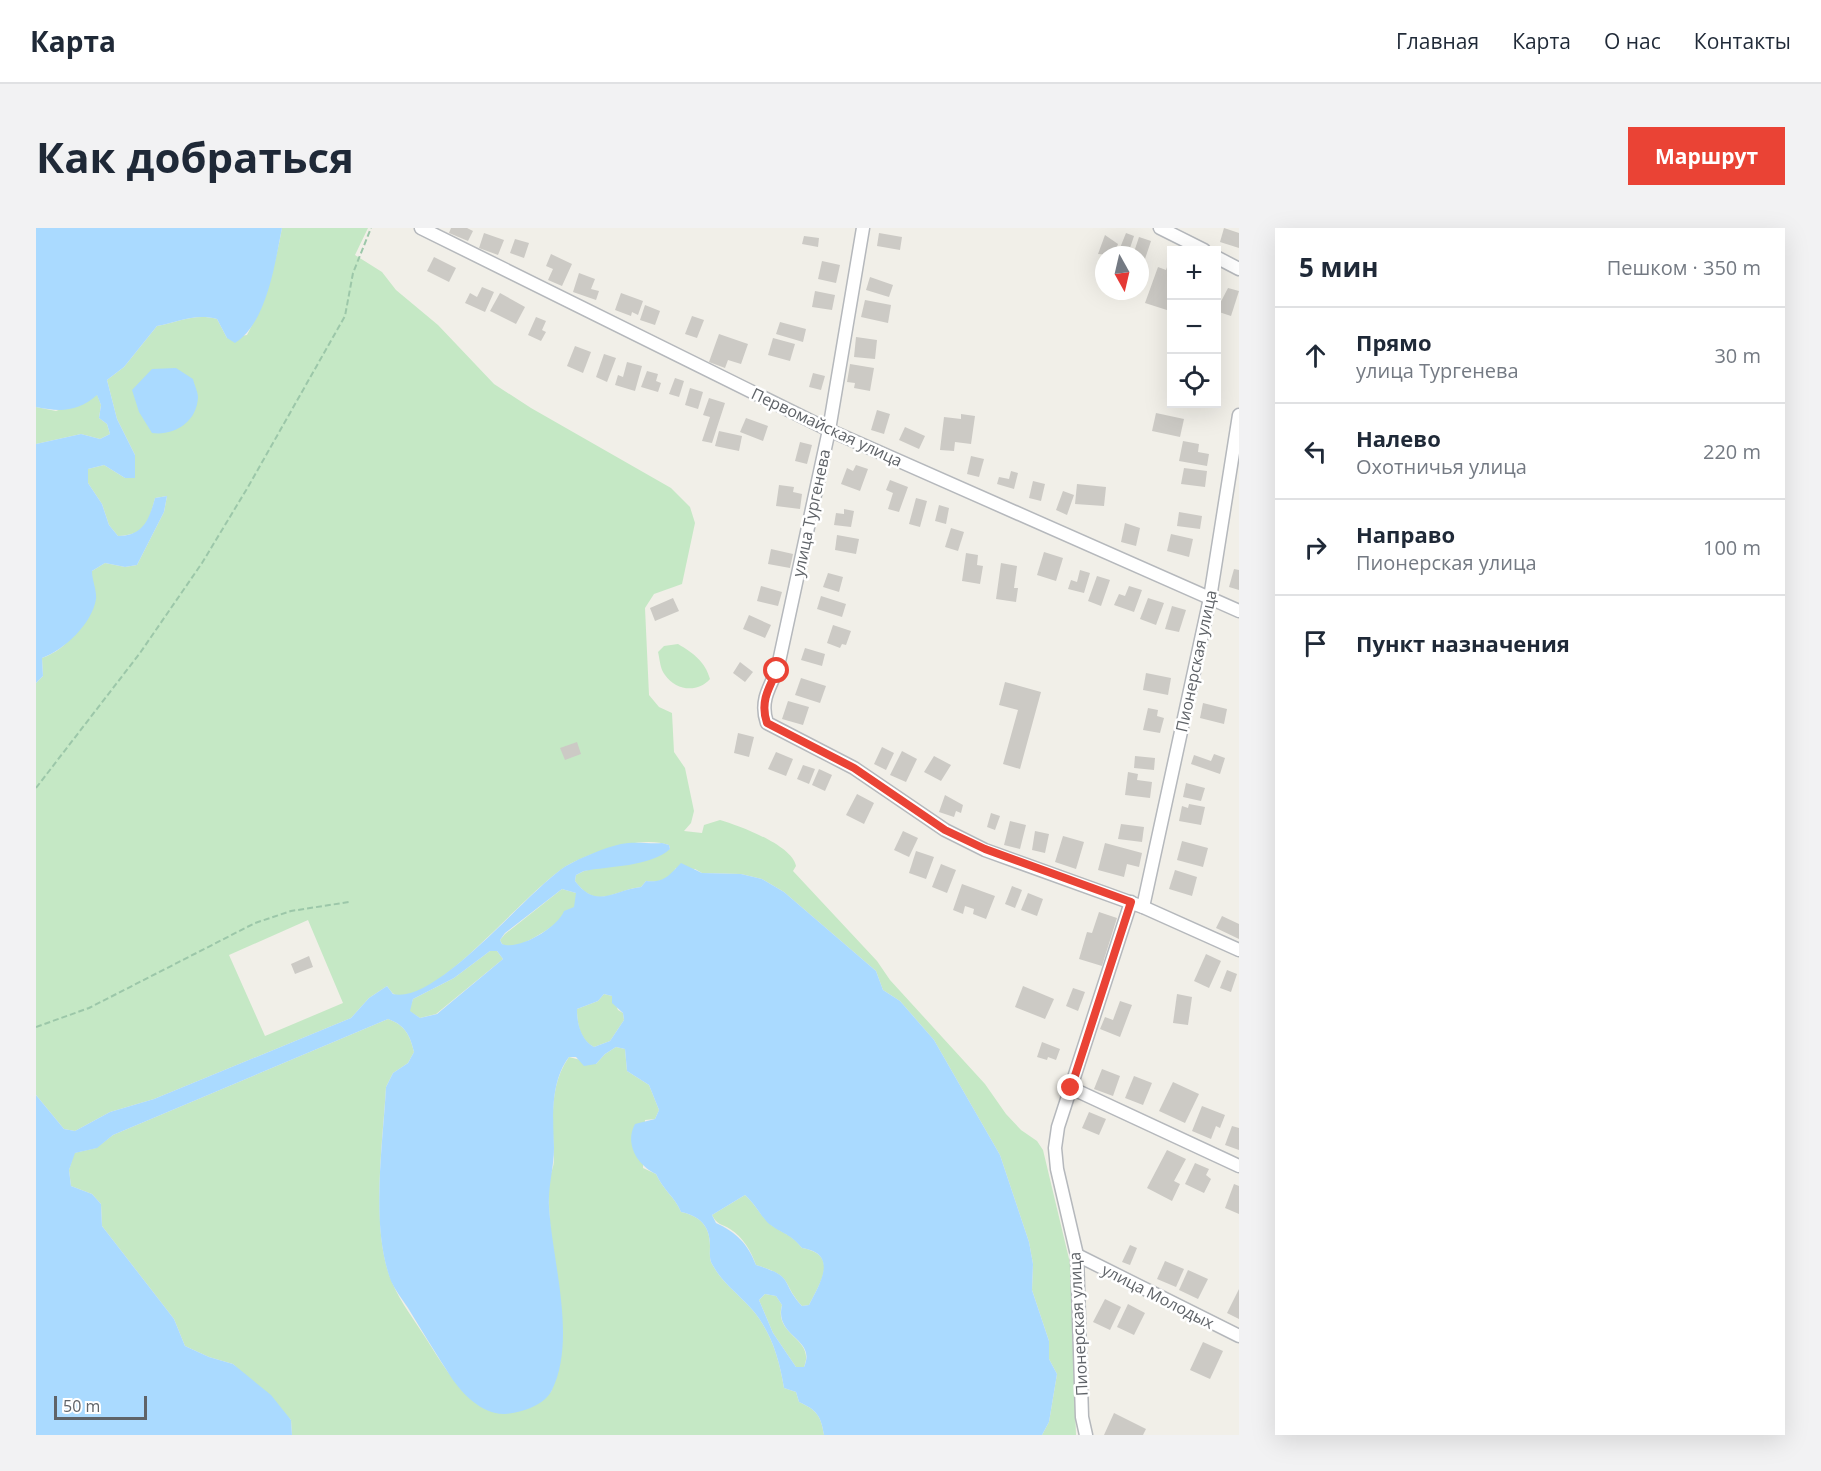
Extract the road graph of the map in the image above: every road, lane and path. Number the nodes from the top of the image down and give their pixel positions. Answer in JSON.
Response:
{"nodes":[{"id":1,"x":371,"y":228,"type":"edge"},
{"id":2,"x":421,"y":228,"type":"edge"},
{"id":3,"x":863,"y":228,"type":"edge"},
{"id":4,"x":1160,"y":228,"type":"edge"},
{"id":5,"x":1196,"y":246,"type":"edge"},
{"id":6,"x":1221,"y":260,"type":"edge"},
{"id":7,"x":1239,"y":269,"type":"edge"},
{"id":8,"x":1239,"y":415,"type":"edge"},
{"id":9,"x":829,"y":430,"type":"junction"},
{"id":10,"x":1210,"y":598,"type":"junction"},
{"id":11,"x":1239,"y":611,"type":"edge"},
{"id":12,"x":36,"y":788,"type":"edge"},
{"id":13,"x":350,"y":902,"type":"dead end"},
{"id":14,"x":1137,"y":904,"type":"junction"},
{"id":15,"x":1239,"y":950,"type":"edge"},
{"id":16,"x":36,"y":1027,"type":"edge"},
{"id":17,"x":1071,"y":1088,"type":"junction"},
{"id":18,"x":1239,"y":1166,"type":"edge"},
{"id":19,"x":1077,"y":1255,"type":"junction"},
{"id":20,"x":1239,"y":1336,"type":"edge"},
{"id":21,"x":1086,"y":1435,"type":"edge"}],
"edges":[{"from":1,"to":12,"type":"path"},
{"from":2,"to":9,"type":"street","name":"Первомайская улица"},
{"from":3,"to":9,"type":"street","name":"улица Тургенева"},
{"from":4,"to":5,"type":"street"},
{"from":6,"to":7,"type":"street"},
{"from":8,"to":10,"type":"street","name":"Пионерская улица"},
{"from":9,"to":10,"type":"street","name":"Первомайская улица"},
{"from":9,"to":14,"type":"street","name":"улица Тургенева"},
{"from":10,"to":11,"type":"street","name":"Первомайская улица"},
{"from":10,"to":14,"type":"street","name":"Пионерская улица"},
{"from":13,"to":16,"type":"path"},
{"from":14,"to":15,"type":"street"},
{"from":14,"to":17,"type":"street","name":"Пионерская улица"},
{"from":17,"to":18,"type":"street"},
{"from":17,"to":19,"type":"street","name":"Пионерская улица"},
{"from":19,"to":20,"type":"street","name":"улица Молодых"},
{"from":19,"to":21,"type":"street","name":"Пионерская улица"}]}
